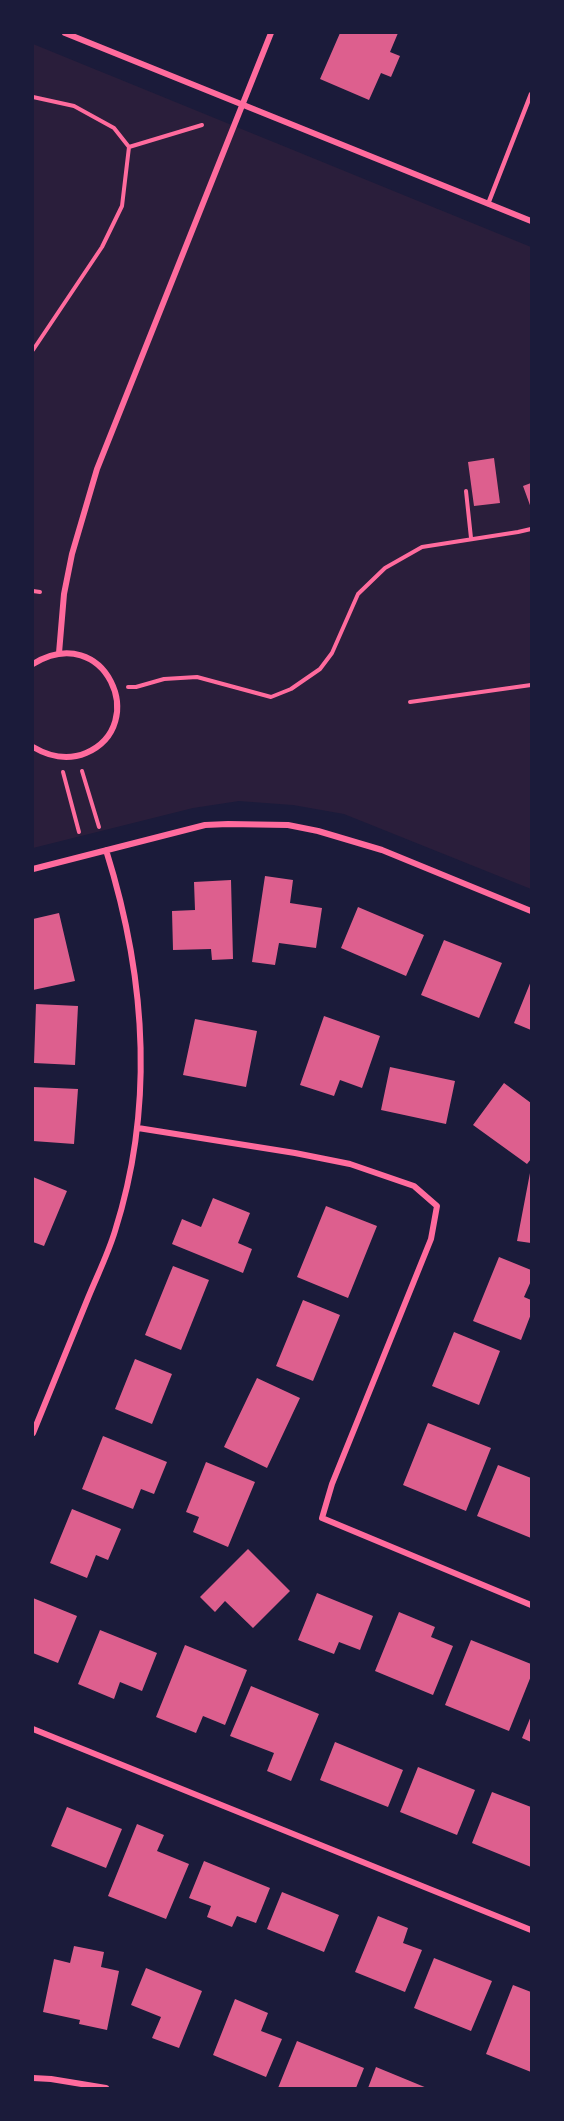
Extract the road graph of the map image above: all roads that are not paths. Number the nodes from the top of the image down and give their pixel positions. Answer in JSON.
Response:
{"nodes":[{"id":1,"x":65,"y":33,"type":"edge"},
{"id":2,"x":271,"y":33,"type":"edge"},
{"id":3,"x":531,"y":94,"type":"edge"},
{"id":4,"x":242,"y":104,"type":"junction"},
{"id":5,"x":488,"y":204,"type":"junction"},
{"id":6,"x":531,"y":221,"type":"edge"},
{"id":7,"x":59,"y":653,"type":"junction"},
{"id":8,"x":33,"y":664,"type":"edge"},
{"id":9,"x":33,"y":747,"type":"edge"},
{"id":10,"x":106,"y":850,"type":"junction"},
{"id":11,"x":33,"y":869,"type":"edge"},
{"id":12,"x":531,"y":911,"type":"edge"},
{"id":13,"x":138,"y":1128,"type":"junction"},
{"id":14,"x":33,"y":1433,"type":"edge"},
{"id":15,"x":531,"y":1605,"type":"edge"},
{"id":16,"x":33,"y":1729,"type":"edge"},
{"id":17,"x":531,"y":1930,"type":"edge"},
{"id":18,"x":33,"y":2078,"type":"edge"},
{"id":19,"x":106,"y":2088,"type":"edge"}],
"edges":[{"from":1,"to":4,"type":"street"},
{"from":2,"to":4,"type":"street"},
{"from":3,"to":5,"type":"lane"},
{"from":4,"to":5,"type":"street"},
{"from":4,"to":7,"type":"street"},
{"from":5,"to":6,"type":"street"},
{"from":7,"to":8,"type":"street"},
{"from":7,"to":9,"type":"street"},
{"from":10,"to":11,"type":"street"},
{"from":10,"to":12,"type":"street"},
{"from":10,"to":13,"type":"street"},
{"from":13,"to":14,"type":"street"},
{"from":13,"to":15,"type":"street"},
{"from":16,"to":17,"type":"street"},
{"from":18,"to":19,"type":"street"}]}
